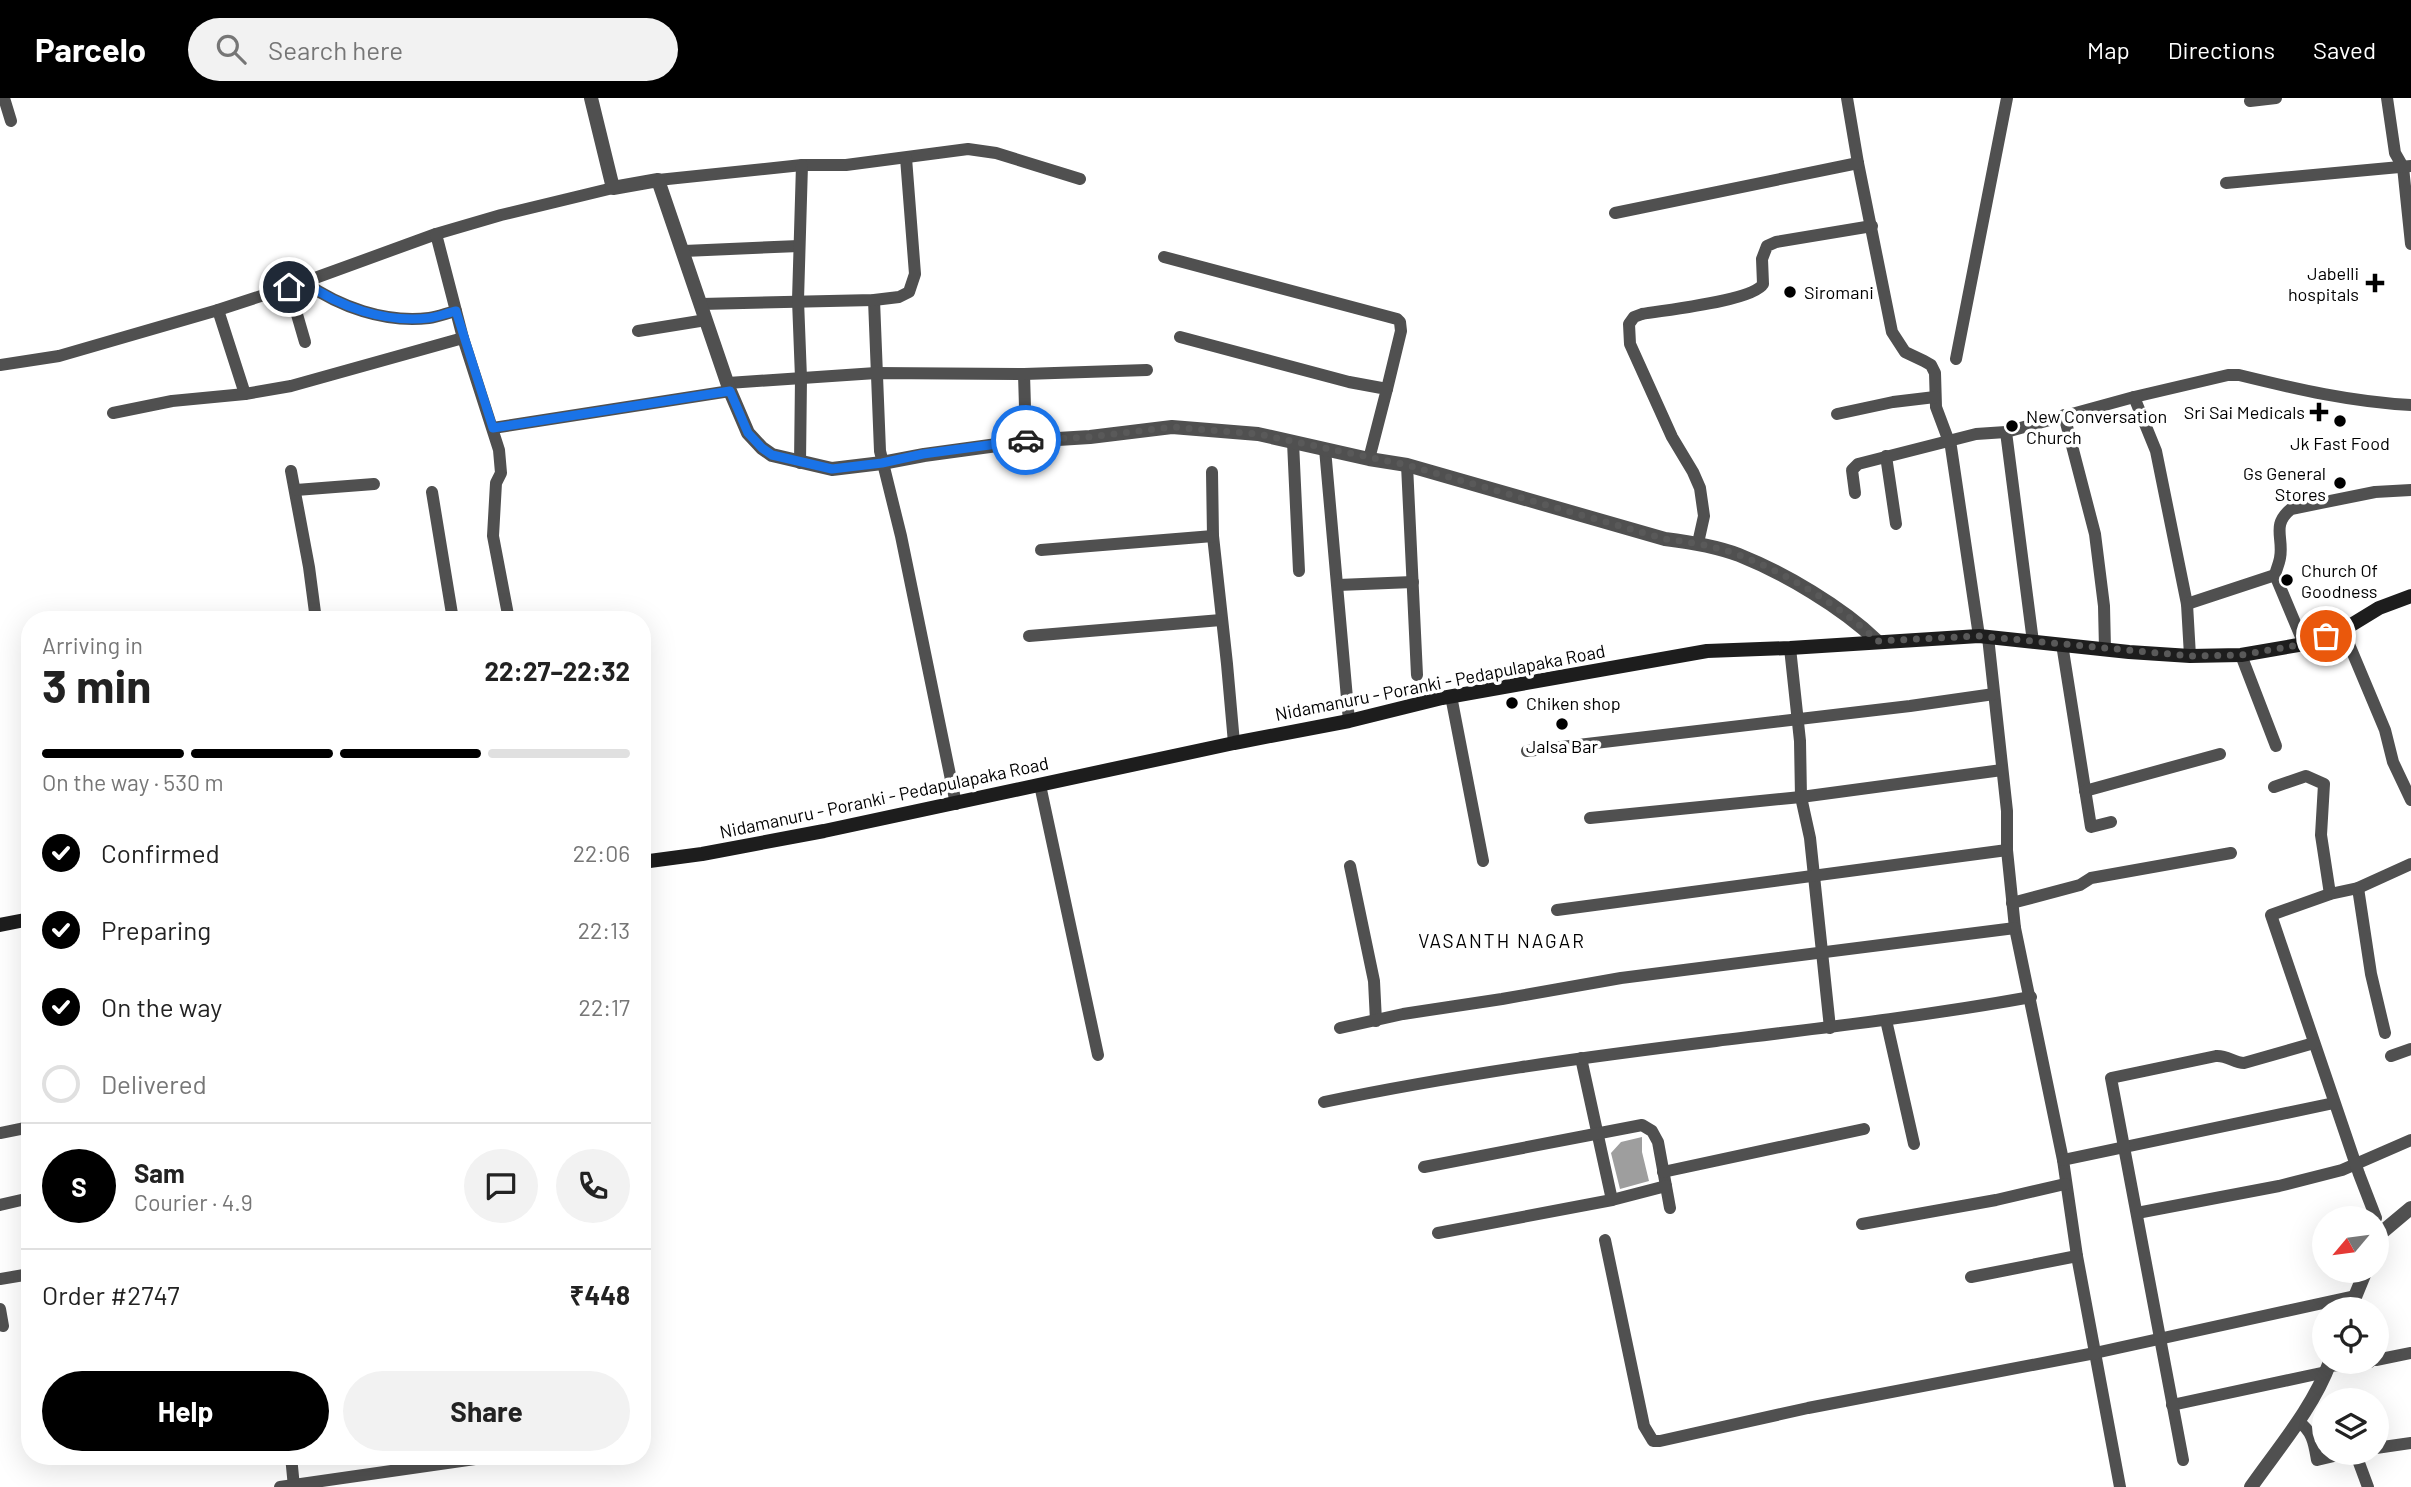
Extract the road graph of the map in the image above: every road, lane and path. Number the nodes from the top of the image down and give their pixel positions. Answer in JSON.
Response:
{"nodes":[{"id":1,"x":4,"y":98,"type":"edge"},
{"id":2,"x":591,"y":98,"type":"edge"},
{"id":3,"x":1847,"y":98,"type":"edge"},
{"id":4,"x":2007,"y":98,"type":"edge"},
{"id":5,"x":2276,"y":98,"type":"edge"},
{"id":6,"x":2387,"y":98,"type":"edge"},
{"id":7,"x":2249,"y":101,"type":"dead end"},
{"id":8,"x":11,"y":121,"type":"dead end"},
{"id":9,"x":906,"y":158,"type":"junction"},
{"id":10,"x":1858,"y":163,"type":"junction"},
{"id":11,"x":802,"y":165,"type":"junction"},
{"id":12,"x":2407,"y":166,"type":"edge"},
{"id":13,"x":1080,"y":179,"type":"dead end"},
{"id":14,"x":658,"y":180,"type":"junction"},
{"id":15,"x":2226,"y":183,"type":"dead end"},
{"id":16,"x":613,"y":188,"type":"junction"},
{"id":17,"x":1615,"y":214,"type":"dead end"},
{"id":18,"x":1872,"y":226,"type":"junction"},
{"id":19,"x":436,"y":234,"type":"junction"},
{"id":20,"x":2411,"y":244,"type":"edge"},
{"id":21,"x":799,"y":246,"type":"junction"},
{"id":22,"x":684,"y":251,"type":"junction"},
{"id":23,"x":1164,"y":257,"type":"dead end"},
{"id":24,"x":304,"y":282,"type":"junction"},
{"id":25,"x":289,"y":287,"type":"junction"},
{"id":26,"x":798,"y":300,"type":"junction"},
{"id":27,"x":874,"y":300,"type":"junction"},
{"id":28,"x":701,"y":304,"type":"junction"},
{"id":29,"x":218,"y":310,"type":"junction"},
{"id":30,"x":456,"y":311,"type":"junction"},
{"id":31,"x":706,"y":320,"type":"junction"},
{"id":32,"x":638,"y":331,"type":"dead end"},
{"id":33,"x":1180,"y":337,"type":"dead end"},
{"id":34,"x":463,"y":338,"type":"junction"},
{"id":35,"x":304,"y":342,"type":"dead end"},
{"id":36,"x":1956,"y":359,"type":"dead end"},
{"id":37,"x":0,"y":365,"type":"edge"},
{"id":38,"x":1147,"y":370,"type":"dead end"},
{"id":39,"x":876,"y":373,"type":"junction"},
{"id":40,"x":1024,"y":374,"type":"junction"},
{"id":41,"x":801,"y":378,"type":"junction"},
{"id":42,"x":729,"y":387,"type":"junction"},
{"id":43,"x":1387,"y":389,"type":"junction"},
{"id":44,"x":244,"y":394,"type":"junction"},
{"id":45,"x":1935,"y":397,"type":"junction"},
{"id":46,"x":2134,"y":397,"type":"junction"},
{"id":47,"x":2411,"y":405,"type":"edge"},
{"id":48,"x":113,"y":413,"type":"dead end"},
{"id":49,"x":1837,"y":414,"type":"dead end"},
{"id":50,"x":2064,"y":415,"type":"junction"},
{"id":51,"x":493,"y":428,"type":"junction"},
{"id":52,"x":2006,"y":432,"type":"junction"},
{"id":53,"x":1026,"y":440,"type":"junction"},
{"id":54,"x":1293,"y":442,"type":"junction"},
{"id":55,"x":1947,"y":442,"type":"junction"},
{"id":56,"x":1325,"y":449,"type":"junction"},
{"id":57,"x":1886,"y":456,"type":"junction"},
{"id":58,"x":1369,"y":459,"type":"junction"},
{"id":59,"x":800,"y":463,"type":"junction"},
{"id":60,"x":882,"y":463,"type":"junction"},
{"id":61,"x":1407,"y":465,"type":"junction"},
{"id":62,"x":291,"y":471,"type":"dead end"},
{"id":63,"x":1212,"y":472,"type":"dead end"},
{"id":64,"x":374,"y":484,"type":"dead end"},
{"id":65,"x":2411,"y":490,"type":"edge"},
{"id":66,"x":296,"y":491,"type":"junction"},
{"id":67,"x":432,"y":492,"type":"dead end"},
{"id":68,"x":1855,"y":493,"type":"dead end"},
{"id":69,"x":1896,"y":524,"type":"dead end"},
{"id":70,"x":1213,"y":536,"type":"junction"},
{"id":71,"x":1698,"y":543,"type":"junction"},
{"id":72,"x":1041,"y":550,"type":"dead end"},
{"id":73,"x":1299,"y":571,"type":"dead end"},
{"id":74,"x":2275,"y":575,"type":"junction"},
{"id":75,"x":1413,"y":582,"type":"junction"},
{"id":76,"x":1338,"y":585,"type":"junction"},
{"id":77,"x":2411,"y":596,"type":"edge"},
{"id":78,"x":2187,"y":604,"type":"junction"},
{"id":79,"x":315,"y":611,"type":"edge"},
{"id":80,"x":452,"y":611,"type":"edge"},
{"id":81,"x":507,"y":611,"type":"edge"},
{"id":82,"x":1221,"y":620,"type":"junction"},
{"id":83,"x":2343,"y":630,"type":"junction"},
{"id":84,"x":1029,"y":636,"type":"dead end"},
{"id":85,"x":1984,"y":637,"type":"junction"},
{"id":86,"x":1877,"y":641,"type":"junction"},
{"id":87,"x":2034,"y":642,"type":"junction"},
{"id":88,"x":2062,"y":644,"type":"junction"},
{"id":89,"x":2304,"y":644,"type":"junction"},
{"id":90,"x":1790,"y":648,"type":"junction"},
{"id":91,"x":2105,"y":649,"type":"junction"},
{"id":92,"x":2241,"y":655,"type":"junction"},
{"id":93,"x":2190,"y":656,"type":"junction"},
{"id":94,"x":1417,"y":674,"type":"dead end"},
{"id":95,"x":1994,"y":694,"type":"junction"},
{"id":96,"x":1451,"y":696,"type":"junction"},
{"id":97,"x":1797,"y":718,"type":"junction"},
{"id":98,"x":1349,"y":721,"type":"junction"},
{"id":99,"x":1234,"y":743,"type":"junction"},
{"id":100,"x":2276,"y":746,"type":"dead end"},
{"id":101,"x":1527,"y":751,"type":"dead end"},
{"id":102,"x":2220,"y":754,"type":"dead end"},
{"id":103,"x":2002,"y":770,"type":"junction"},
{"id":104,"x":1040,"y":785,"type":"junction"},
{"id":105,"x":2274,"y":787,"type":"dead end"},
{"id":106,"x":2085,"y":791,"type":"junction"},
{"id":107,"x":1801,"y":797,"type":"junction"},
{"id":108,"x":2411,"y":800,"type":"edge"},
{"id":109,"x":956,"y":804,"type":"junction"},
{"id":110,"x":1590,"y":818,"type":"dead end"},
{"id":111,"x":2111,"y":822,"type":"dead end"},
{"id":112,"x":2007,"y":850,"type":"junction"},
{"id":113,"x":2231,"y":853,"type":"dead end"},
{"id":114,"x":651,"y":861,"type":"edge"},
{"id":115,"x":1483,"y":861,"type":"dead end"},
{"id":116,"x":2411,"y":864,"type":"edge"},
{"id":117,"x":1350,"y":866,"type":"dead end"},
{"id":118,"x":1814,"y":876,"type":"junction"},
{"id":119,"x":2358,"y":888,"type":"junction"},
{"id":120,"x":2330,"y":894,"type":"junction"},
{"id":121,"x":2012,"y":904,"type":"junction"},
{"id":122,"x":1557,"y":910,"type":"dead end"},
{"id":123,"x":21,"y":921,"type":"edge"},
{"id":124,"x":0,"y":925,"type":"edge"},
{"id":125,"x":2015,"y":928,"type":"junction"},
{"id":126,"x":1822,"y":951,"type":"junction"},
{"id":127,"x":2031,"y":997,"type":"junction"},
{"id":128,"x":1886,"y":1020,"type":"junction"},
{"id":129,"x":1376,"y":1021,"type":"junction"},
{"id":130,"x":1340,"y":1028,"type":"dead end"},
{"id":131,"x":1830,"y":1028,"type":"junction"},
{"id":132,"x":2385,"y":1033,"type":"dead end"},
{"id":133,"x":2314,"y":1043,"type":"junction"},
{"id":134,"x":2411,"y":1049,"type":"edge"},
{"id":135,"x":1098,"y":1055,"type":"dead end"},
{"id":136,"x":2391,"y":1056,"type":"dead end"},
{"id":137,"x":1581,"y":1058,"type":"junction"},
{"id":138,"x":1324,"y":1102,"type":"dead end"},
{"id":139,"x":2334,"y":1103,"type":"junction"},
{"id":140,"x":21,"y":1129,"type":"edge"},
{"id":141,"x":1864,"y":1129,"type":"dead end"},
{"id":142,"x":0,"y":1133,"type":"edge"},
{"id":143,"x":1598,"y":1133,"type":"junction"},
{"id":144,"x":2411,"y":1140,"type":"edge"},
{"id":145,"x":1914,"y":1144,"type":"dead end"},
{"id":146,"x":2124,"y":1146,"type":"junction"},
{"id":147,"x":2063,"y":1160,"type":"junction"},
{"id":148,"x":2356,"y":1164,"type":"junction"},
{"id":149,"x":1424,"y":1167,"type":"dead end"},
{"id":150,"x":1663,"y":1171,"type":"junction"},
{"id":151,"x":2065,"y":1184,"type":"junction"},
{"id":152,"x":1666,"y":1186,"type":"junction"},
{"id":153,"x":21,"y":1200,"type":"edge"},
{"id":154,"x":1612,"y":1200,"type":"junction"},
{"id":155,"x":0,"y":1205,"type":"edge"},
{"id":156,"x":2370,"y":1206,"type":"edge"},
{"id":157,"x":1670,"y":1208,"type":"dead end"},
{"id":158,"x":2411,"y":1208,"type":"edge"},
{"id":159,"x":2137,"y":1213,"type":"junction"},
{"id":160,"x":2389,"y":1222,"type":"edge"},
{"id":161,"x":1862,"y":1224,"type":"dead end"},
{"id":162,"x":1438,"y":1233,"type":"dead end"},
{"id":163,"x":1605,"y":1240,"type":"dead end"},
{"id":164,"x":2077,"y":1256,"type":"junction"},
{"id":165,"x":21,"y":1276,"type":"edge"},
{"id":166,"x":1971,"y":1277,"type":"dead end"},
{"id":167,"x":0,"y":1279,"type":"edge"},
{"id":168,"x":0,"y":1309,"type":"edge"},
{"id":169,"x":2312,"y":1310,"type":"edge"},
{"id":170,"x":3,"y":1326,"type":"dead end"},
{"id":171,"x":2159,"y":1338,"type":"junction"},
{"id":172,"x":2095,"y":1353,"type":"junction"},
{"id":173,"x":2411,"y":1353,"type":"edge"},
{"id":174,"x":2389,"y":1357,"type":"edge"},
{"id":175,"x":2312,"y":1370,"type":"edge"},
{"id":176,"x":2324,"y":1374,"type":"edge"},
{"id":177,"x":2172,"y":1405,"type":"junction"},
{"id":178,"x":2298,"y":1420,"type":"junction"},
{"id":179,"x":2312,"y":1434,"type":"edge"},
{"id":180,"x":2411,"y":1443,"type":"edge"},
{"id":181,"x":2389,"y":1446,"type":"edge"},
{"id":182,"x":2183,"y":1460,"type":"dead end"},
{"id":183,"x":292,"y":1465,"type":"edge"},
{"id":184,"x":435,"y":1465,"type":"edge"},
{"id":185,"x":2359,"y":1465,"type":"edge"},
{"id":186,"x":294,"y":1486,"type":"edge"},
{"id":187,"x":280,"y":1487,"type":"edge"},
{"id":188,"x":2120,"y":1487,"type":"edge"},
{"id":189,"x":2251,"y":1487,"type":"edge"},
{"id":190,"x":2368,"y":1487,"type":"edge"}],
"edges":[{"from":1,"to":8,"type":"street"},
{"from":2,"to":16,"type":"street"},
{"from":3,"to":10,"type":"street"},
{"from":4,"to":36,"type":"street"},
{"from":5,"to":7,"type":"street"},
{"from":6,"to":12,"type":"street"},
{"from":9,"to":11,"type":"street"},
{"from":9,"to":13,"type":"street"},
{"from":9,"to":27,"type":"street"},
{"from":10,"to":17,"type":"street"},
{"from":10,"to":18,"type":"street"},
{"from":11,"to":14,"type":"street"},
{"from":11,"to":21,"type":"street"},
{"from":12,"to":15,"type":"street"},
{"from":12,"to":20,"type":"street"},
{"from":14,"to":16,"type":"street"},
{"from":14,"to":22,"type":"street"},
{"from":16,"to":19,"type":"street"},
{"from":18,"to":45,"type":"street"},
{"from":18,"to":71,"type":"street"},
{"from":19,"to":24,"type":"street"},
{"from":19,"to":30,"type":"street"},
{"from":21,"to":22,"type":"street"},
{"from":21,"to":26,"type":"street"},
{"from":22,"to":28,"type":"street"},
{"from":23,"to":43,"type":"street"},
{"from":24,"to":25,"type":"street"},
{"from":24,"to":30,"type":"street"},
{"from":25,"to":29,"type":"street"},
{"from":25,"to":35,"type":"street"},
{"from":26,"to":27,"type":"street"},
{"from":26,"to":28,"type":"street"},
{"from":26,"to":41,"type":"street"},
{"from":27,"to":39,"type":"street"},
{"from":28,"to":31,"type":"street"},
{"from":29,"to":37,"type":"street"},
{"from":29,"to":44,"type":"street"},
{"from":30,"to":34,"type":"street"},
{"from":31,"to":32,"type":"street"},
{"from":31,"to":42,"type":"street"},
{"from":33,"to":43,"type":"street"},
{"from":34,"to":44,"type":"street"},
{"from":34,"to":51,"type":"street"},
{"from":38,"to":40,"type":"street"},
{"from":39,"to":40,"type":"street"},
{"from":39,"to":41,"type":"street"},
{"from":39,"to":60,"type":"street"},
{"from":40,"to":53,"type":"street"},
{"from":41,"to":42,"type":"street"},
{"from":41,"to":59,"type":"street"},
{"from":42,"to":51,"type":"street"},
{"from":42,"to":59,"type":"street"},
{"from":43,"to":58,"type":"street"},
{"from":44,"to":48,"type":"street"},
{"from":45,"to":49,"type":"street"},
{"from":45,"to":55,"type":"street"},
{"from":46,"to":47,"type":"street"},
{"from":46,"to":50,"type":"street"},
{"from":46,"to":78,"type":"street"},
{"from":50,"to":52,"type":"street"},
{"from":50,"to":91,"type":"street"},
{"from":51,"to":81,"type":"street"},
{"from":52,"to":55,"type":"street"},
{"from":52,"to":87,"type":"street"},
{"from":53,"to":54,"type":"street"},
{"from":53,"to":60,"type":"street"},
{"from":54,"to":56,"type":"street"},
{"from":54,"to":73,"type":"street"},
{"from":55,"to":57,"type":"street"},
{"from":55,"to":85,"type":"street"},
{"from":56,"to":58,"type":"street"},
{"from":56,"to":76,"type":"street"},
{"from":57,"to":68,"type":"street"},
{"from":57,"to":69,"type":"street"},
{"from":58,"to":61,"type":"street"},
{"from":59,"to":60,"type":"street"},
{"from":60,"to":109,"type":"street"},
{"from":61,"to":71,"type":"street"},
{"from":61,"to":75,"type":"street"},
{"from":62,"to":66,"type":"street"},
{"from":63,"to":70,"type":"street"},
{"from":64,"to":66,"type":"street"},
{"from":65,"to":74,"type":"street"},
{"from":66,"to":79,"type":"street"},
{"from":67,"to":80,"type":"street"},
{"from":70,"to":72,"type":"street"},
{"from":70,"to":82,"type":"street"},
{"from":71,"to":86,"type":"street"},
{"from":74,"to":78,"type":"street"},
{"from":74,"to":89,"type":"street"},
{"from":75,"to":76,"type":"street"},
{"from":75,"to":94,"type":"street"},
{"from":76,"to":98,"type":"street"},
{"from":77,"to":83,"type":"main road","name":"Nidamanuru - Poranki - Pedapulapaka Road"},
{"from":78,"to":93,"type":"street"},
{"from":82,"to":84,"type":"street"},
{"from":82,"to":99,"type":"street"},
{"from":83,"to":89,"type":"main road","name":"Nidamanuru - Poranki - Pedapulapaka Road"},
{"from":83,"to":108,"type":"street"},
{"from":85,"to":86,"type":"main road","name":"Nidamanuru - Poranki - Pedapulapaka Road"},
{"from":85,"to":87,"type":"main road","name":"Nidamanuru - Poranki - Pedapulapaka Road"},
{"from":85,"to":95,"type":"street"},
{"from":86,"to":90,"type":"main road","name":"Nidamanuru - Poranki - Pedapulapaka Road"},
{"from":87,"to":88,"type":"main road","name":"Nidamanuru - Poranki - Pedapulapaka Road"},
{"from":88,"to":91,"type":"main road","name":"Nidamanuru - Poranki - Pedapulapaka Road"},
{"from":88,"to":106,"type":"street"},
{"from":89,"to":92,"type":"main road","name":"Nidamanuru - Poranki - Pedapulapaka Road"},
{"from":90,"to":96,"type":"main road","name":"Nidamanuru - Poranki - Pedapulapaka Road"},
{"from":90,"to":97,"type":"street"},
{"from":91,"to":93,"type":"main road","name":"Nidamanuru - Poranki - Pedapulapaka Road"},
{"from":92,"to":93,"type":"main road","name":"Nidamanuru - Poranki - Pedapulapaka Road"},
{"from":92,"to":100,"type":"street"},
{"from":95,"to":97,"type":"street"},
{"from":95,"to":103,"type":"street"},
{"from":96,"to":98,"type":"main road","name":"Nidamanuru - Poranki - Pedapulapaka Road"},
{"from":96,"to":115,"type":"street"},
{"from":97,"to":101,"type":"street"},
{"from":97,"to":107,"type":"street"},
{"from":98,"to":99,"type":"main road","name":"Nidamanuru - Poranki - Pedapulapaka Road"},
{"from":99,"to":104,"type":"main road","name":"Nidamanuru - Poranki - Pedapulapaka Road"},
{"from":102,"to":106,"type":"street"},
{"from":103,"to":107,"type":"street"},
{"from":103,"to":112,"type":"street"},
{"from":104,"to":109,"type":"main road","name":"Nidamanuru - Poranki - Pedapulapaka Road"},
{"from":104,"to":135,"type":"street"},
{"from":105,"to":120,"type":"street"},
{"from":106,"to":111,"type":"street"},
{"from":107,"to":110,"type":"street"},
{"from":107,"to":118,"type":"street"},
{"from":109,"to":114,"type":"main road","name":"Nidamanuru - Poranki - Pedapulapaka Road"},
{"from":112,"to":118,"type":"street"},
{"from":112,"to":121,"type":"street"},
{"from":113,"to":121,"type":"street"},
{"from":116,"to":119,"type":"street"},
{"from":117,"to":129,"type":"street"},
{"from":118,"to":122,"type":"street"},
{"from":118,"to":126,"type":"street"},
{"from":119,"to":120,"type":"street"},
{"from":119,"to":132,"type":"street"},
{"from":120,"to":133,"type":"street"},
{"from":121,"to":125,"type":"street"},
{"from":123,"to":124,"type":"main road"},
{"from":125,"to":126,"type":"street"},
{"from":125,"to":127,"type":"street"},
{"from":126,"to":129,"type":"street"},
{"from":126,"to":131,"type":"street"},
{"from":127,"to":128,"type":"street"},
{"from":127,"to":147,"type":"street"},
{"from":128,"to":131,"type":"street"},
{"from":128,"to":145,"type":"street"},
{"from":129,"to":130,"type":"street"},
{"from":131,"to":137,"type":"street"},
{"from":133,"to":139,"type":"street"},
{"from":133,"to":146,"type":"street"},
{"from":134,"to":136,"type":"street"},
{"from":137,"to":138,"type":"street"},
{"from":137,"to":143,"type":"street"},
{"from":139,"to":146,"type":"street"},
{"from":139,"to":148,"type":"street"},
{"from":140,"to":142,"type":"street"},
{"from":141,"to":150,"type":"street"},
{"from":143,"to":149,"type":"street"},
{"from":143,"to":150,"type":"street"},
{"from":143,"to":154,"type":"street"},
{"from":144,"to":148,"type":"street"},
{"from":146,"to":147,"type":"street"},
{"from":146,"to":159,"type":"street"},
{"from":147,"to":151,"type":"street"},
{"from":148,"to":156,"type":"street"},
{"from":148,"to":159,"type":"street"},
{"from":150,"to":152,"type":"street"},
{"from":151,"to":161,"type":"street"},
{"from":151,"to":164,"type":"street"},
{"from":152,"to":154,"type":"street"},
{"from":152,"to":157,"type":"street"},
{"from":153,"to":155,"type":"street"},
{"from":154,"to":162,"type":"street"},
{"from":158,"to":160,"type":"street"},
{"from":159,"to":171,"type":"street"},
{"from":163,"to":172,"type":"street"},
{"from":164,"to":166,"type":"street"},
{"from":164,"to":172,"type":"street"},
{"from":165,"to":167,"type":"street"},
{"from":168,"to":170,"type":"street"},
{"from":169,"to":171,"type":"street"},
{"from":171,"to":172,"type":"street"},
{"from":171,"to":177,"type":"street"},
{"from":172,"to":188,"type":"street"},
{"from":173,"to":174,"type":"street"},
{"from":175,"to":177,"type":"street"},
{"from":176,"to":178,"type":"street"},
{"from":177,"to":182,"type":"street"},
{"from":178,"to":179,"type":"street"},
{"from":178,"to":189,"type":"street"},
{"from":180,"to":181,"type":"street"},
{"from":183,"to":186,"type":"street"},
{"from":184,"to":186,"type":"street"},
{"from":185,"to":190,"type":"street"},
{"from":186,"to":187,"type":"street"}]}
